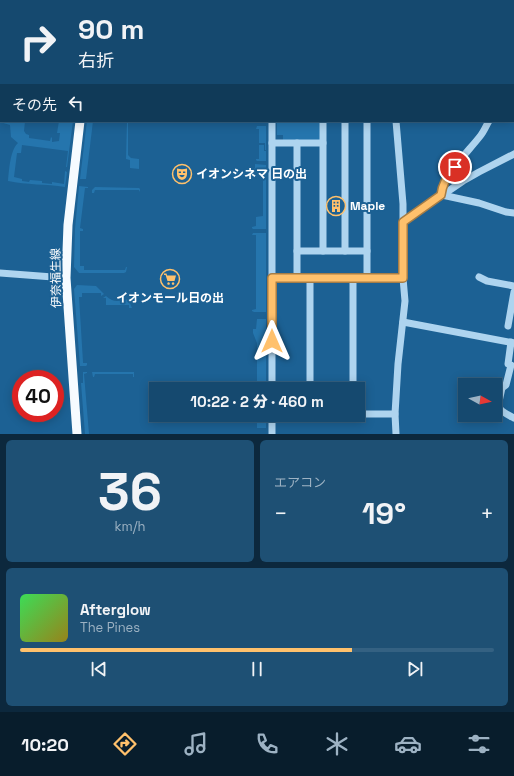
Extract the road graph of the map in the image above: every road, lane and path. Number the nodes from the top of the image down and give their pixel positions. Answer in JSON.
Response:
{"nodes":[{"id":1,"x":80,"y":122,"type":"edge"},
{"id":2,"x":272,"y":122,"type":"edge"},
{"id":3,"x":323,"y":122,"type":"edge"},
{"id":4,"x":345,"y":122,"type":"edge"},
{"id":5,"x":367,"y":122,"type":"edge"},
{"id":6,"x":396,"y":122,"type":"edge"},
{"id":7,"x":488,"y":122,"type":"edge"},
{"id":8,"x":272,"y":143,"type":"junction"},
{"id":9,"x":297,"y":143,"type":"junction"},
{"id":10,"x":323,"y":143,"type":"junction"},
{"id":11,"x":514,"y":154,"type":"edge"},
{"id":12,"x":441,"y":195,"type":"junction"},
{"id":13,"x":514,"y":213,"type":"edge"},
{"id":14,"x":403,"y":222,"type":"junction"},
{"id":15,"x":297,"y":251,"type":"junction"},
{"id":16,"x":323,"y":251,"type":"junction"},
{"id":17,"x":345,"y":251,"type":"junction"},
{"id":18,"x":367,"y":251,"type":"junction"},
{"id":19,"x":0,"y":273,"type":"edge"},
{"id":20,"x":480,"y":277,"type":"dead end"},
{"id":21,"x":66,"y":278,"type":"junction"},
{"id":22,"x":272,"y":278,"type":"junction"},
{"id":23,"x":297,"y":278,"type":"junction"},
{"id":24,"x":310,"y":278,"type":"junction"},
{"id":25,"x":353,"y":278,"type":"junction"},
{"id":26,"x":367,"y":278,"type":"junction"},
{"id":27,"x":403,"y":278,"type":"junction"},
{"id":28,"x":514,"y":286,"type":"edge"},
{"id":29,"x":514,"y":292,"type":"edge"},
{"id":30,"x":403,"y":322,"type":"junction"},
{"id":31,"x":510,"y":324,"type":"edge"},
{"id":32,"x":512,"y":342,"type":"edge"},
{"id":33,"x":272,"y":382,"type":"edge"},
{"id":34,"x":310,"y":382,"type":"edge"},
{"id":35,"x":353,"y":382,"type":"edge"},
{"id":36,"x":365,"y":414,"type":"edge"},
{"id":37,"x":395,"y":414,"type":"junction"},
{"id":38,"x":514,"y":418,"type":"edge"},
{"id":39,"x":272,"y":422,"type":"edge"},
{"id":40,"x":77,"y":434,"type":"edge"},
{"id":41,"x":272,"y":434,"type":"edge"},
{"id":42,"x":396,"y":434,"type":"edge"}],
"edges":[{"from":1,"to":21,"type":"main road","name":"伊奈福生線"},
{"from":2,"to":8,"type":"street"},
{"from":3,"to":10,"type":"street"},
{"from":4,"to":17,"type":"street"},
{"from":5,"to":18,"type":"street"},
{"from":6,"to":14,"type":"street"},
{"from":7,"to":12,"type":"street"},
{"from":8,"to":9,"type":"street"},
{"from":8,"to":22,"type":"street"},
{"from":9,"to":10,"type":"street"},
{"from":9,"to":15,"type":"street"},
{"from":10,"to":16,"type":"street"},
{"from":11,"to":12,"type":"street"},
{"from":12,"to":13,"type":"street"},
{"from":12,"to":14,"type":"street"},
{"from":14,"to":27,"type":"street"},
{"from":15,"to":16,"type":"street"},
{"from":15,"to":23,"type":"street"},
{"from":16,"to":17,"type":"street"},
{"from":17,"to":18,"type":"street"},
{"from":18,"to":26,"type":"street"},
{"from":19,"to":21,"type":"street"},
{"from":20,"to":28,"type":"street"},
{"from":21,"to":40,"type":"main road","name":"伊奈福生線"},
{"from":22,"to":23,"type":"street"},
{"from":22,"to":33,"type":"street"},
{"from":23,"to":24,"type":"street"},
{"from":24,"to":25,"type":"street"},
{"from":24,"to":34,"type":"street"},
{"from":25,"to":26,"type":"street"},
{"from":25,"to":35,"type":"street"},
{"from":26,"to":27,"type":"street"},
{"from":27,"to":30,"type":"street"},
{"from":29,"to":31,"type":"street"},
{"from":30,"to":32,"type":"street"},
{"from":30,"to":37,"type":"street"},
{"from":32,"to":38,"type":"street"},
{"from":36,"to":37,"type":"street"},
{"from":37,"to":42,"type":"street"},
{"from":39,"to":41,"type":"street"}]}
